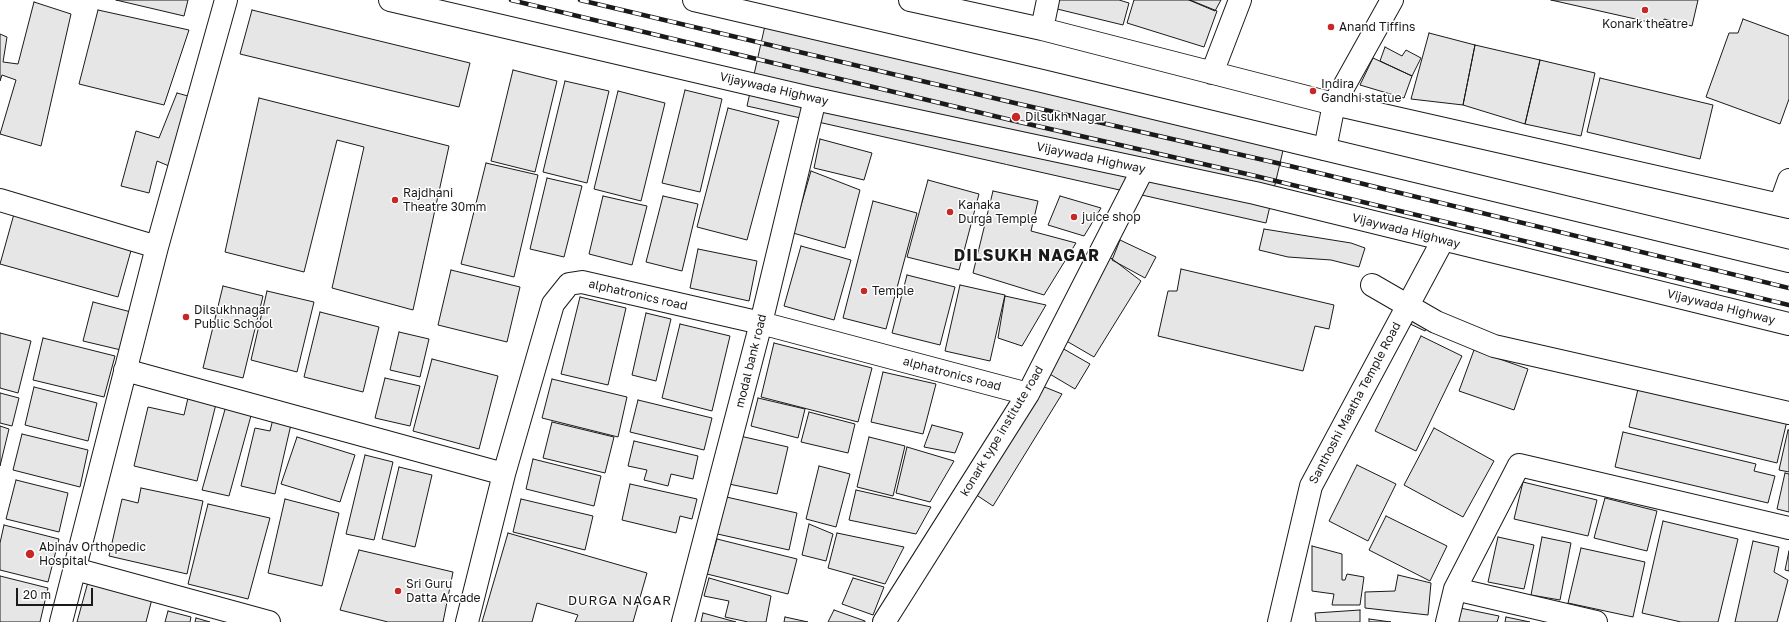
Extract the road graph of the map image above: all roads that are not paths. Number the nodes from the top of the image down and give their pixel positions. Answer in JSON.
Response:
{"nodes":[{"id":1,"x":226,"y":0,"type":"edge"},
{"id":2,"x":390,"y":0,"type":"edge"},
{"id":3,"x":694,"y":0,"type":"edge"},
{"id":4,"x":910,"y":0,"type":"edge"},
{"id":5,"x":1048,"y":0,"type":"edge"},
{"id":6,"x":1240,"y":0,"type":"edge"},
{"id":7,"x":1392,"y":0,"type":"edge"},
{"id":8,"x":1042,"y":29,"type":"junction"},
{"id":9,"x":1212,"y":73,"type":"junction"},
{"id":10,"x":815,"y":99,"type":"junction"},
{"id":11,"x":1334,"y":104,"type":"junction"},
{"id":12,"x":1325,"y":149,"type":"junction"},
{"id":13,"x":1142,"y":169,"type":"junction"},
{"id":14,"x":1789,"y":180,"type":"edge"},
{"id":15,"x":0,"y":200,"type":"edge"},
{"id":16,"x":1784,"y":206,"type":"edge"},
{"id":17,"x":1443,"y":240,"type":"junction"},
{"id":18,"x":157,"y":247,"type":"junction"},
{"id":19,"x":1789,"y":261,"type":"edge"},
{"id":20,"x":1372,"y":285,"type":"dead end"},
{"id":21,"x":1408,"y":305,"type":"junction"},
{"id":22,"x":761,"y":323,"type":"junction"},
{"id":23,"x":1789,"y":324,"type":"edge"},
{"id":24,"x":125,"y":370,"type":"junction"},
{"id":25,"x":1028,"y":394,"type":"junction"},
{"id":26,"x":1789,"y":413,"type":"edge"},
{"id":27,"x":504,"y":474,"type":"junction"},
{"id":28,"x":1789,"y":528,"type":"edge"},
{"id":29,"x":75,"y":569,"type":"junction"},
{"id":30,"x":1455,"y":589,"type":"junction"},
{"id":31,"x":256,"y":621,"type":"edge"},
{"id":32,"x":61,"y":622,"type":"edge"},
{"id":33,"x":467,"y":622,"type":"edge"},
{"id":34,"x":683,"y":622,"type":"edge"},
{"id":35,"x":884,"y":622,"type":"edge"},
{"id":36,"x":1279,"y":622,"type":"edge"},
{"id":37,"x":1447,"y":622,"type":"edge"},
{"id":38,"x":1596,"y":622,"type":"edge"}],
"edges":[{"from":1,"to":18,"type":"main road"},
{"from":2,"to":10,"type":"main road","name":"Vijaywada Highway"},
{"from":3,"to":12,"type":"main road"},
{"from":4,"to":8,"type":"main road"},
{"from":5,"to":8,"type":"main road"},
{"from":6,"to":9,"type":"main road"},
{"from":7,"to":11,"type":"main road"},
{"from":8,"to":9,"type":"main road"},
{"from":9,"to":11,"type":"main road"},
{"from":10,"to":13,"type":"main road","name":"Vijaywada Highway"},
{"from":10,"to":22,"type":"main road","name":"modal bank road"},
{"from":11,"to":12,"type":"main road"},
{"from":11,"to":16,"type":"main road"},
{"from":12,"to":19,"type":"main road"},
{"from":13,"to":17,"type":"main road","name":"Vijaywada Highway"},
{"from":13,"to":25,"type":"main road","name":"konark type institute road"},
{"from":14,"to":16,"type":"main road"},
{"from":15,"to":18,"type":"main road"},
{"from":17,"to":21,"type":"main road","name":"Santhoshi Maatha Temple Road"},
{"from":17,"to":23,"type":"main road","name":"Vijaywada Highway"},
{"from":18,"to":24,"type":"main road"},
{"from":20,"to":21,"type":"main road"},
{"from":21,"to":26,"type":"main road"},
{"from":21,"to":36,"type":"main road","name":"Santhoshi Maatha Temple Road"},
{"from":22,"to":25,"type":"main road","name":"alphatronics road"},
{"from":22,"to":27,"type":"main road","name":"alphatronics road"},
{"from":22,"to":34,"type":"main road","name":"modal bank road"},
{"from":24,"to":27,"type":"main road"},
{"from":24,"to":29,"type":"main road"},
{"from":25,"to":35,"type":"main road","name":"konark type institute road"},
{"from":27,"to":33,"type":"main road","name":"alphatronics road"},
{"from":28,"to":30,"type":"main road"},
{"from":29,"to":31,"type":"main road"},
{"from":29,"to":32,"type":"main road"},
{"from":30,"to":37,"type":"main road"},
{"from":30,"to":38,"type":"main road"}]}
